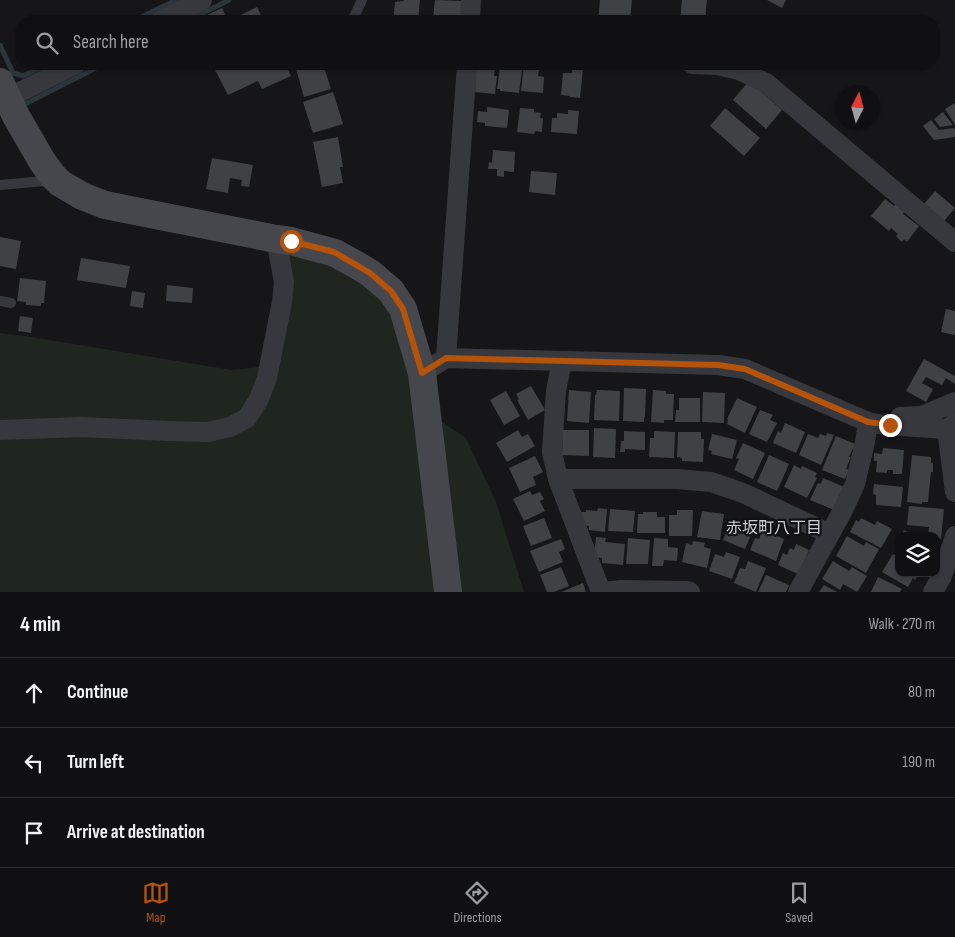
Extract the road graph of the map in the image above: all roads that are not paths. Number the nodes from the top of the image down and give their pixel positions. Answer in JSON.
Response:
{"nodes":[{"id":1,"x":202,"y":0,"type":"edge"},
{"id":2,"x":362,"y":0,"type":"edge"},
{"id":3,"x":471,"y":0,"type":"edge"},
{"id":4,"x":172,"y":15,"type":"edge"},
{"id":5,"x":355,"y":15,"type":"edge"},
{"id":6,"x":470,"y":15,"type":"edge"},
{"id":7,"x":65,"y":70,"type":"edge"},
{"id":8,"x":467,"y":70,"type":"edge"},
{"id":9,"x":739,"y":70,"type":"edge"},
{"id":10,"x":7,"y":101,"type":"edge"},
{"id":11,"x":52,"y":175,"type":"junction"},
{"id":12,"x":0,"y":186,"type":"edge"},
{"id":13,"x":276,"y":239,"type":"junction"},
{"id":14,"x":955,"y":242,"type":"edge"},
{"id":15,"x":446,"y":358,"type":"junction"},
{"id":16,"x":562,"y":361,"type":"junction"},
{"id":17,"x":422,"y":373,"type":"junction"},
{"id":18,"x":955,"y":402,"type":"edge"},
{"id":19,"x":868,"y":422,"type":"junction"},
{"id":20,"x":890,"y":425,"type":"junction"},
{"id":21,"x":951,"y":426,"type":"edge"},
{"id":22,"x":0,"y":430,"type":"edge"},
{"id":23,"x":558,"y":479,"type":"junction"},
{"id":24,"x":955,"y":492,"type":"edge"},
{"id":25,"x":830,"y":534,"type":"junction"},
{"id":26,"x":955,"y":536,"type":"edge"},
{"id":27,"x":448,"y":592,"type":"edge"},
{"id":28,"x":602,"y":592,"type":"edge"},
{"id":29,"x":690,"y":592,"type":"edge"},
{"id":30,"x":798,"y":592,"type":"edge"},
{"id":31,"x":933,"y":592,"type":"edge"}],
"edges":[{"from":1,"to":4,"type":"street"},
{"from":2,"to":5,"type":"lane"},
{"from":3,"to":6,"type":"street"},
{"from":7,"to":10,"type":"street"},
{"from":8,"to":15,"type":"street"},
{"from":9,"to":14,"type":"street"},
{"from":10,"to":11,"type":"street"},
{"from":11,"to":12,"type":"lane"},
{"from":11,"to":13,"type":"street"},
{"from":13,"to":17,"type":"street"},
{"from":13,"to":22,"type":"street"},
{"from":15,"to":16,"type":"street"},
{"from":15,"to":17,"type":"street"},
{"from":16,"to":19,"type":"street"},
{"from":16,"to":23,"type":"street"},
{"from":17,"to":27,"type":"street"},
{"from":18,"to":20,"type":"street"},
{"from":19,"to":20,"type":"street"},
{"from":19,"to":25,"type":"street"},
{"from":20,"to":21,"type":"street"},
{"from":21,"to":24,"type":"street"},
{"from":23,"to":25,"type":"street"},
{"from":23,"to":28,"type":"street"},
{"from":25,"to":30,"type":"street"},
{"from":26,"to":31,"type":"street"},
{"from":28,"to":29,"type":"street"}]}
